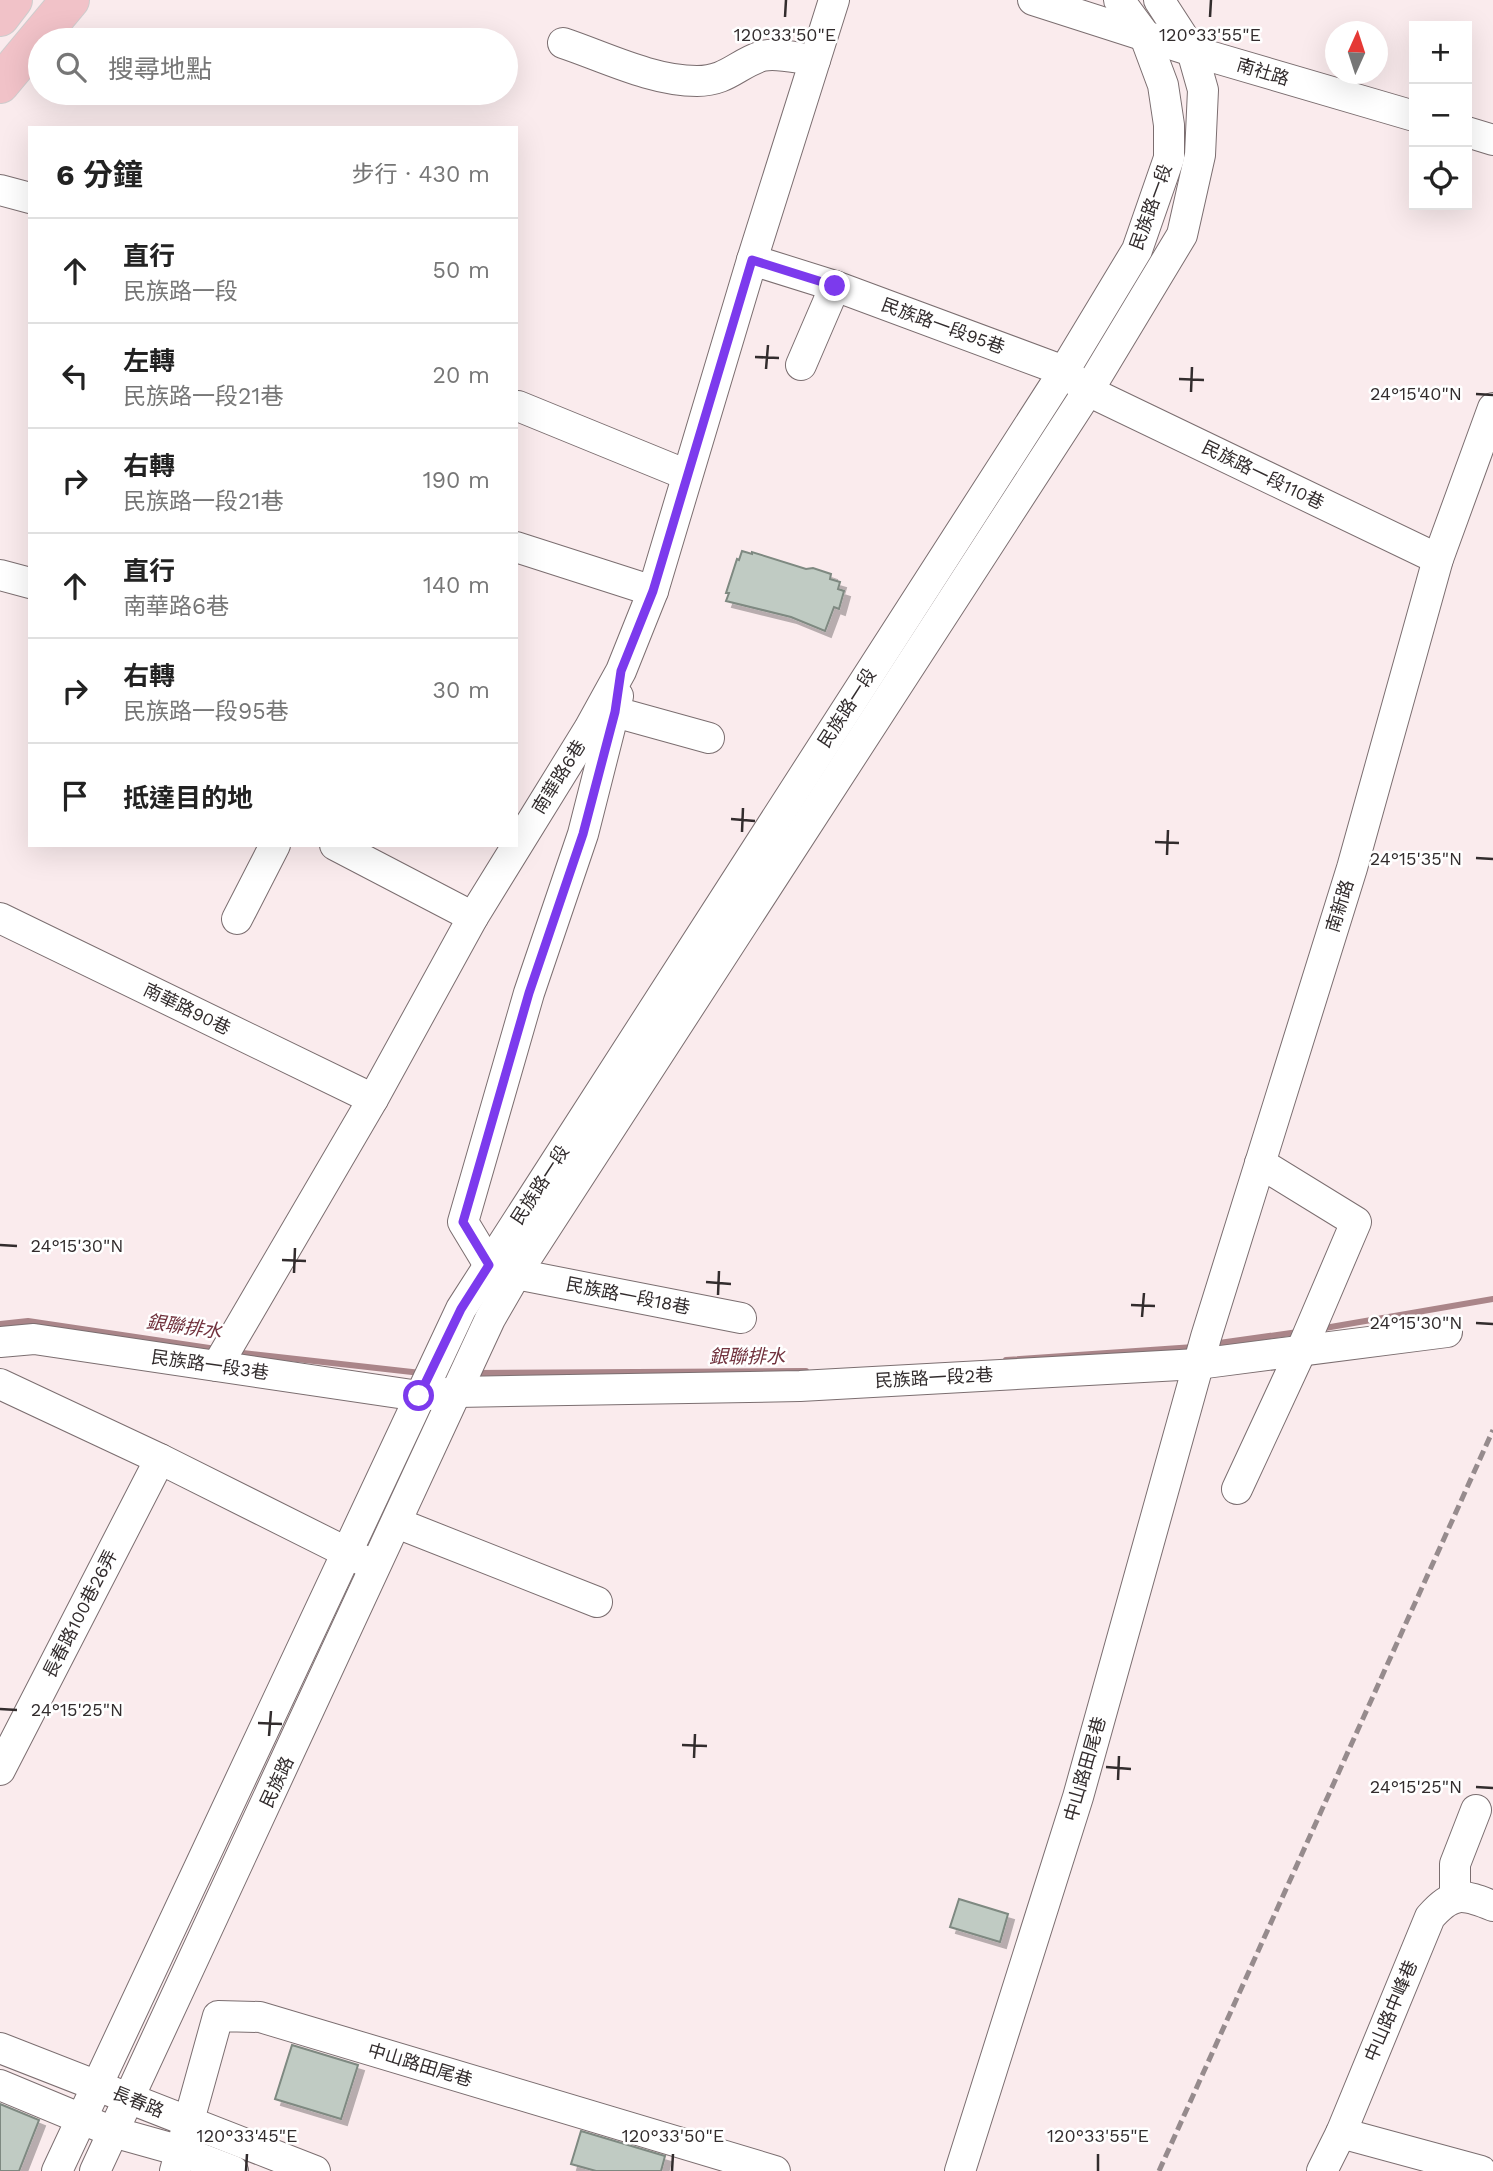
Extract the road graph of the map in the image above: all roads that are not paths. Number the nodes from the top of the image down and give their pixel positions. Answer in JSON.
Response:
{"nodes":[{"id":1,"x":13,"y":0,"type":"edge"},
{"id":2,"x":70,"y":0,"type":"edge"},
{"id":3,"x":834,"y":0,"type":"edge"},
{"id":4,"x":1033,"y":0,"type":"edge"},
{"id":5,"x":1119,"y":0,"type":"edge"},
{"id":6,"x":1159,"y":0,"type":"edge"},
{"id":7,"x":0,"y":17,"type":"edge"},
{"id":8,"x":47,"y":28,"type":"edge"},
{"id":9,"x":1144,"y":34,"type":"junction"},
{"id":10,"x":563,"y":43,"type":"dead end"},
{"id":11,"x":28,"y":50,"type":"edge"},
{"id":12,"x":1192,"y":51,"type":"junction"},
{"id":13,"x":816,"y":60,"type":"junction"},
{"id":14,"x":0,"y":84,"type":"edge"},
{"id":15,"x":1409,"y":116,"type":"edge"},
{"id":16,"x":1472,"y":134,"type":"edge"},
{"id":17,"x":1493,"y":140,"type":"edge"},
{"id":18,"x":0,"y":190,"type":"edge"},
{"id":19,"x":28,"y":197,"type":"edge"},
{"id":20,"x":752,"y":260,"type":"junction"},
{"id":21,"x":835,"y":286,"type":"junction"},
{"id":22,"x":801,"y":365,"type":"dead end"},
{"id":23,"x":1064,"y":371,"type":"junction"},
{"id":24,"x":1088,"y":391,"type":"junction"},
{"id":25,"x":518,"y":406,"type":"edge"},
{"id":26,"x":1493,"y":408,"type":"edge"},
{"id":27,"x":687,"y":475,"type":"junction"},
{"id":28,"x":518,"y":548,"type":"edge"},
{"id":29,"x":1438,"y":559,"type":"junction"},
{"id":30,"x":0,"y":575,"type":"edge"},
{"id":31,"x":28,"y":582,"type":"edge"},
{"id":32,"x":653,"y":591,"type":"junction"},
{"id":33,"x":621,"y":671,"type":"junction"},
{"id":34,"x":615,"y":712,"type":"junction"},
{"id":35,"x":709,"y":738,"type":"dead end"},
{"id":36,"x":518,"y":844,"type":"edge"},
{"id":37,"x":274,"y":847,"type":"edge"},
{"id":38,"x":339,"y":847,"type":"edge"},
{"id":39,"x":516,"y":847,"type":"edge"},
{"id":40,"x":473,"y":917,"type":"junction"},
{"id":41,"x":0,"y":918,"type":"edge"},
{"id":42,"x":237,"y":919,"type":"dead end"},
{"id":43,"x":373,"y":1099,"type":"junction"},
{"id":44,"x":608,"y":1105,"type":"junction"},
{"id":45,"x":1260,"y":1163,"type":"junction"},
{"id":46,"x":502,"y":1270,"type":"junction"},
{"id":47,"x":741,"y":1318,"type":"dead end"},
{"id":48,"x":1447,"y":1332,"type":"dead end"},
{"id":49,"x":0,"y":1342,"type":"edge"},
{"id":50,"x":1301,"y":1351,"type":"junction"},
{"id":51,"x":223,"y":1356,"type":"junction"},
{"id":52,"x":1198,"y":1364,"type":"junction"},
{"id":53,"x":462,"y":1380,"type":"junction"},
{"id":54,"x":426,"y":1382,"type":"junction"},
{"id":55,"x":0,"y":1384,"type":"edge"},
{"id":56,"x":160,"y":1459,"type":"junction"},
{"id":57,"x":1237,"y":1489,"type":"dead end"},
{"id":58,"x":397,"y":1522,"type":"junction"},
{"id":59,"x":346,"y":1552,"type":"junction"},
{"id":60,"x":377,"y":1567,"type":"junction"},
{"id":61,"x":597,"y":1602,"type":"dead end"},
{"id":62,"x":0,"y":1770,"type":"edge"},
{"id":63,"x":1476,"y":1810,"type":"dead end"},
{"id":64,"x":1455,"y":1897,"type":"junction"},
{"id":65,"x":1493,"y":1906,"type":"edge"},
{"id":66,"x":0,"y":2048,"type":"edge"},
{"id":67,"x":0,"y":2085,"type":"edge"},
{"id":68,"x":96,"y":2085,"type":"junction"},
{"id":69,"x":129,"y":2099,"type":"junction"},
{"id":70,"x":81,"y":2117,"type":"junction"},
{"id":71,"x":188,"y":2122,"type":"junction"},
{"id":72,"x":113,"y":2132,"type":"junction"},
{"id":73,"x":1341,"y":2133,"type":"junction"},
{"id":74,"x":231,"y":2138,"type":"junction"},
{"id":75,"x":178,"y":2161,"type":"edge"},
{"id":76,"x":307,"y":2168,"type":"edge"},
{"id":77,"x":57,"y":2171,"type":"edge"},
{"id":78,"x":94,"y":2171,"type":"edge"},
{"id":79,"x":215,"y":2171,"type":"edge"},
{"id":80,"x":233,"y":2171,"type":"edge"},
{"id":81,"x":340,"y":2171,"type":"edge"},
{"id":82,"x":775,"y":2171,"type":"edge"},
{"id":83,"x":960,"y":2171,"type":"edge"},
{"id":84,"x":1322,"y":2171,"type":"edge"},
{"id":85,"x":1481,"y":2171,"type":"edge"}],
"edges":[{"from":1,"to":7,"type":"main road"},
{"from":2,"to":8,"type":"main road"},
{"from":3,"to":13,"type":"street","name":"南華路6巷"},
{"from":4,"to":9,"type":"street","name":"南社路"},
{"from":5,"to":9,"type":"street","name":"民族路一段"},
{"from":6,"to":12,"type":"street","name":"民族路一段"},
{"from":9,"to":12,"type":"street","name":"南社路"},
{"from":9,"to":23,"type":"street","name":"民族路一段"},
{"from":10,"to":13,"type":"street"},
{"from":11,"to":14,"type":"main road"},
{"from":12,"to":15,"type":"street","name":"南社路"},
{"from":12,"to":24,"type":"street","name":"民族路一段"},
{"from":13,"to":20,"type":"street","name":"南華路6巷"},
{"from":16,"to":17,"type":"street"},
{"from":18,"to":19,"type":"street"},
{"from":20,"to":21,"type":"street","name":"民族路一段95巷"},
{"from":20,"to":27,"type":"street","name":"南華路6巷"},
{"from":21,"to":22,"type":"street"},
{"from":21,"to":23,"type":"street","name":"民族路一段95巷"},
{"from":23,"to":24,"type":"street","name":"民族路一段95巷"},
{"from":23,"to":44,"type":"street","name":"民族路一段"},
{"from":24,"to":29,"type":"street","name":"民族路一段110巷"},
{"from":24,"to":44,"type":"street","name":"民族路一段"},
{"from":25,"to":27,"type":"street"},
{"from":26,"to":29,"type":"street","name":"南新路"},
{"from":27,"to":32,"type":"street","name":"南華路6巷"},
{"from":28,"to":32,"type":"street"},
{"from":29,"to":45,"type":"street","name":"南新路"},
{"from":30,"to":31,"type":"street"},
{"from":32,"to":33,"type":"street","name":"南華路6巷"},
{"from":33,"to":34,"type":"street"},
{"from":33,"to":36,"type":"street","name":"南華路6巷"},
{"from":34,"to":35,"type":"street"},
{"from":34,"to":46,"type":"street"},
{"from":37,"to":42,"type":"street"},
{"from":38,"to":40,"type":"street"},
{"from":39,"to":40,"type":"street","name":"南華路6巷"},
{"from":40,"to":43,"type":"street","name":"南華路6巷"},
{"from":41,"to":43,"type":"street","name":"南華路90巷"},
{"from":43,"to":51,"type":"street","name":"南華路6巷"},
{"from":44,"to":46,"type":"street","name":"民族路一段"},
{"from":45,"to":50,"type":"street"},
{"from":45,"to":52,"type":"street","name":"南新路"},
{"from":46,"to":47,"type":"street","name":"民族路一段18巷"},
{"from":46,"to":53,"type":"street","name":"民族路一段"},
{"from":46,"to":54,"type":"street","name":"民族路一段"},
{"from":48,"to":50,"type":"street","name":"民族路一段2巷"},
{"from":49,"to":51,"type":"street","name":"民族路一段3巷"},
{"from":50,"to":52,"type":"street","name":"民族路一段2巷"},
{"from":50,"to":57,"type":"street"},
{"from":51,"to":54,"type":"street","name":"民族路一段3巷"},
{"from":52,"to":53,"type":"street","name":"民族路一段2巷"},
{"from":52,"to":83,"type":"street","name":"中山路田尾巷"},
{"from":53,"to":54,"type":"street","name":"民族路一段2巷"},
{"from":53,"to":58,"type":"street","name":"民族路"},
{"from":54,"to":59,"type":"street","name":"民族路"},
{"from":55,"to":56,"type":"street"},
{"from":56,"to":59,"type":"street"},
{"from":56,"to":62,"type":"street","name":"長春路100巷26弄"},
{"from":58,"to":60,"type":"street","name":"民族路"},
{"from":58,"to":61,"type":"street"},
{"from":59,"to":60,"type":"street"},
{"from":59,"to":68,"type":"street","name":"民族路"},
{"from":60,"to":69,"type":"street","name":"民族路"},
{"from":63,"to":64,"type":"street"},
{"from":64,"to":65,"type":"street"},
{"from":64,"to":73,"type":"street","name":"中山路中峰巷"},
{"from":66,"to":68,"type":"street","name":"長春路"},
{"from":67,"to":70,"type":"street","name":"長春路"},
{"from":68,"to":69,"type":"street","name":"長春路"},
{"from":68,"to":70,"type":"street","name":"民族路"},
{"from":69,"to":71,"type":"street","name":"長春路"},
{"from":69,"to":72,"type":"street","name":"民族路"},
{"from":70,"to":72,"type":"street","name":"長春路"},
{"from":70,"to":77,"type":"street","name":"民族路"},
{"from":71,"to":74,"type":"street","name":"長春路"},
{"from":71,"to":75,"type":"street","name":"中山路田尾巷"},
{"from":71,"to":82,"type":"street","name":"中山路田尾巷"},
{"from":72,"to":75,"type":"street","name":"長春路"},
{"from":72,"to":78,"type":"street","name":"民族路"},
{"from":73,"to":84,"type":"street","name":"中山路中峰巷"},
{"from":73,"to":85,"type":"street"},
{"from":74,"to":76,"type":"street","name":"長春路"},
{"from":74,"to":81,"type":"street"},
{"from":75,"to":79,"type":"street"},
{"from":75,"to":80,"type":"street","name":"長春路"}]}
